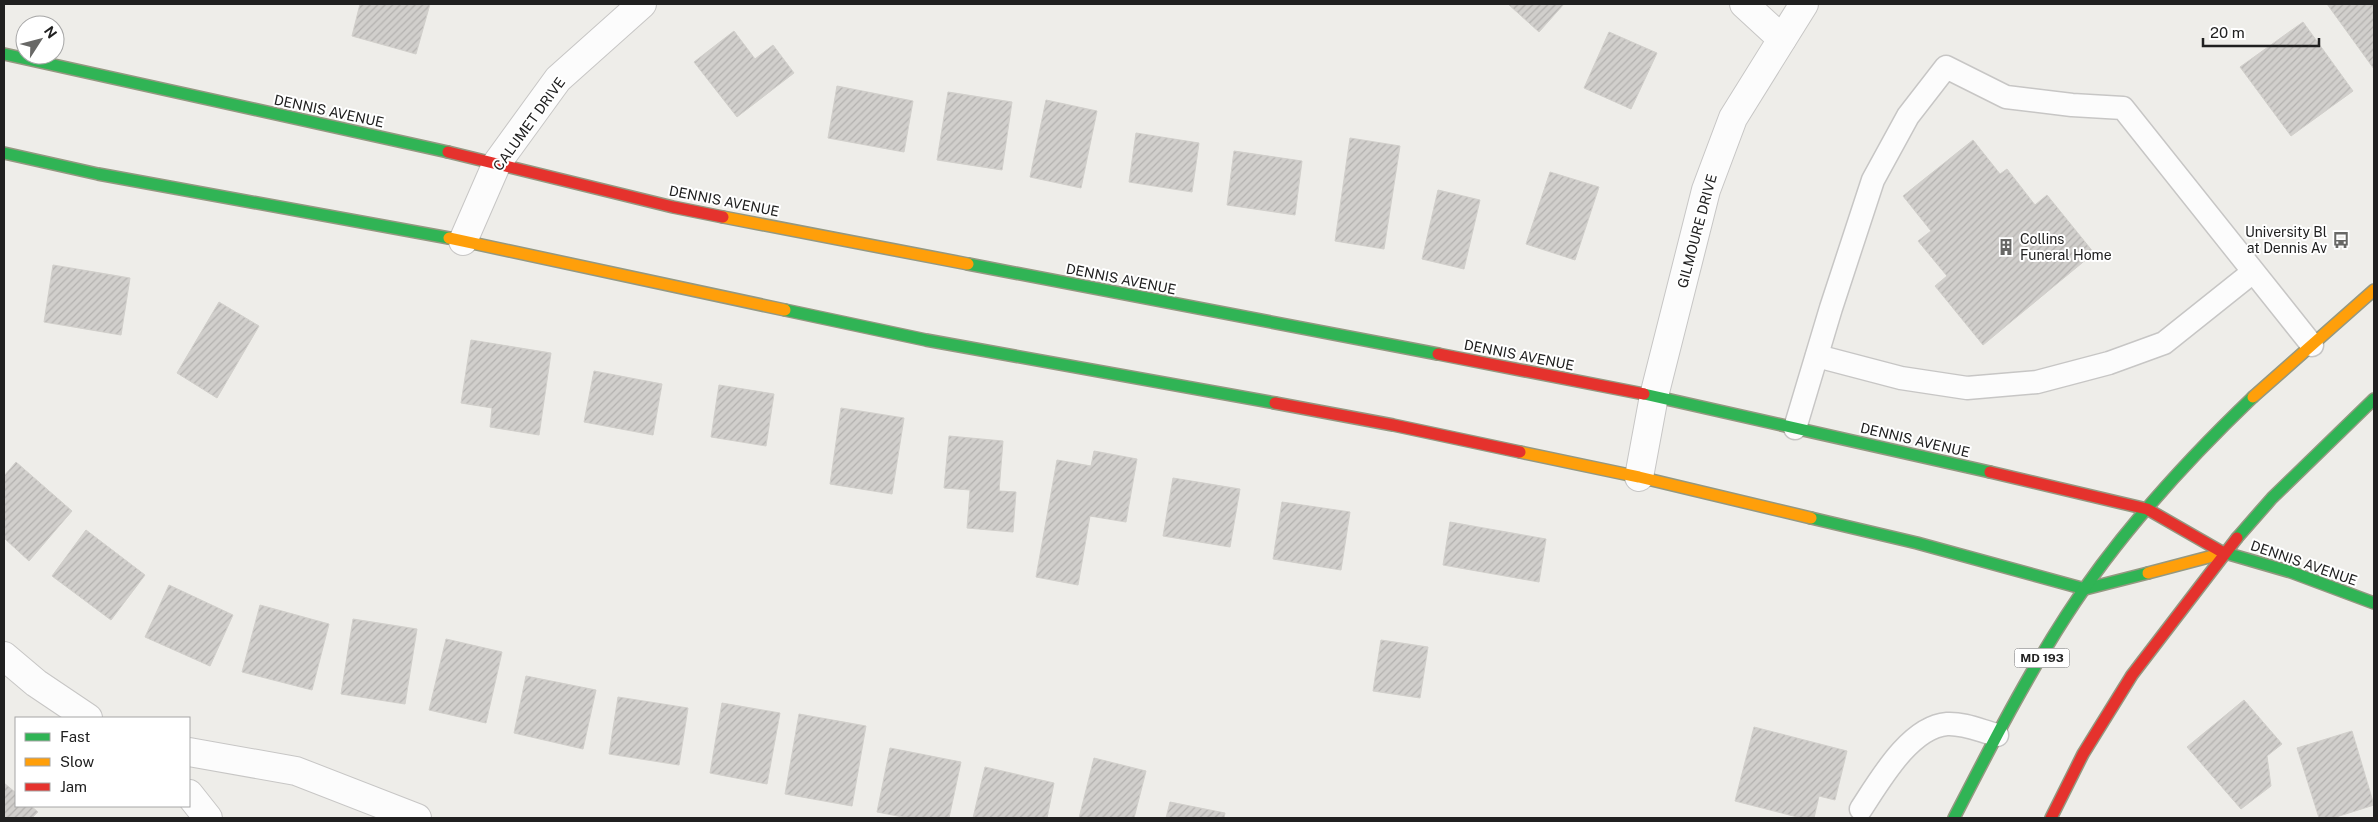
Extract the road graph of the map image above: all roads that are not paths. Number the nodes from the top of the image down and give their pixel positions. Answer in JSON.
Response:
{"nodes":[{"id":1,"x":642,"y":4,"type":"edge"},
{"id":2,"x":1744,"y":4,"type":"edge"},
{"id":3,"x":1804,"y":4,"type":"edge"},
{"id":4,"x":1782,"y":39,"type":"junction"},
{"id":5,"x":4,"y":54,"type":"edge"},
{"id":6,"x":4,"y":153,"type":"edge"},
{"id":7,"x":497,"y":163,"type":"junction"},
{"id":8,"x":463,"y":241,"type":"junction"},
{"id":9,"x":2253,"y":272,"type":"junction"},
{"id":10,"x":2374,"y":290,"type":"edge"},
{"id":11,"x":2312,"y":345,"type":"junction"},
{"id":12,"x":1817,"y":356,"type":"junction"},
{"id":13,"x":1654,"y":396,"type":"junction"},
{"id":14,"x":2374,"y":399,"type":"edge"},
{"id":15,"x":1795,"y":428,"type":"junction"},
{"id":16,"x":1639,"y":477,"type":"junction"},
{"id":17,"x":2147,"y":510,"type":"junction"},
{"id":18,"x":2224,"y":553,"type":"junction"},
{"id":19,"x":2085,"y":589,"type":"junction"},
{"id":20,"x":2374,"y":603,"type":"edge"},
{"id":21,"x":4,"y":656,"type":"edge"},
{"id":22,"x":87,"y":717,"type":"edge"},
{"id":23,"x":1997,"y":735,"type":"junction"},
{"id":24,"x":190,"y":752,"type":"edge"},
{"id":25,"x":190,"y":795,"type":"edge"},
{"id":26,"x":1861,"y":809,"type":"dead end"},
{"id":27,"x":208,"y":818,"type":"edge"},
{"id":28,"x":417,"y":818,"type":"edge"},
{"id":29,"x":1954,"y":818,"type":"edge"},
{"id":30,"x":2051,"y":818,"type":"edge"}],
"edges":[{"from":1,"to":7,"type":"street","name":"CALUMET DRIVE"},
{"from":2,"to":4,"type":"street"},
{"from":3,"to":4,"type":"street","name":"GILMOURE DRIVE"},
{"from":4,"to":13,"type":"street","name":"GILMOURE DRIVE"},
{"from":5,"to":7,"type":"street","name":"DENNIS AVENUE"},
{"from":6,"to":8,"type":"street"},
{"from":7,"to":8,"type":"street","name":"CALUMET DRIVE"},
{"from":7,"to":13,"type":"street","name":"DENNIS AVENUE"},
{"from":8,"to":16,"type":"street"},
{"from":9,"to":11,"type":"lane"},
{"from":9,"to":12,"type":"lane"},
{"from":9,"to":12,"type":"lane"},
{"from":10,"to":11,"type":"street","number":"MD 193"},
{"from":11,"to":17,"type":"street","number":"MD 193"},
{"from":12,"to":15,"type":"lane"},
{"from":13,"to":15,"type":"street","name":"DENNIS AVENUE"},
{"from":13,"to":16,"type":"street","name":"GILMOURE DRIVE"},
{"from":14,"to":18,"type":"street"},
{"from":15,"to":17,"type":"street","name":"DENNIS AVENUE"},
{"from":16,"to":19,"type":"street"},
{"from":17,"to":18,"type":"street","name":"DENNIS AVENUE"},
{"from":17,"to":19,"type":"street","number":"MD 193"},
{"from":18,"to":19,"type":"street"},
{"from":18,"to":20,"type":"street","name":"DENNIS AVENUE"},
{"from":18,"to":30,"type":"street"},
{"from":19,"to":23,"type":"street","number":"MD 193"},
{"from":21,"to":22,"type":"street"},
{"from":23,"to":26,"type":"lane"},
{"from":23,"to":29,"type":"street","number":"MD 193"},
{"from":24,"to":28,"type":"street"},
{"from":25,"to":27,"type":"street"}]}
